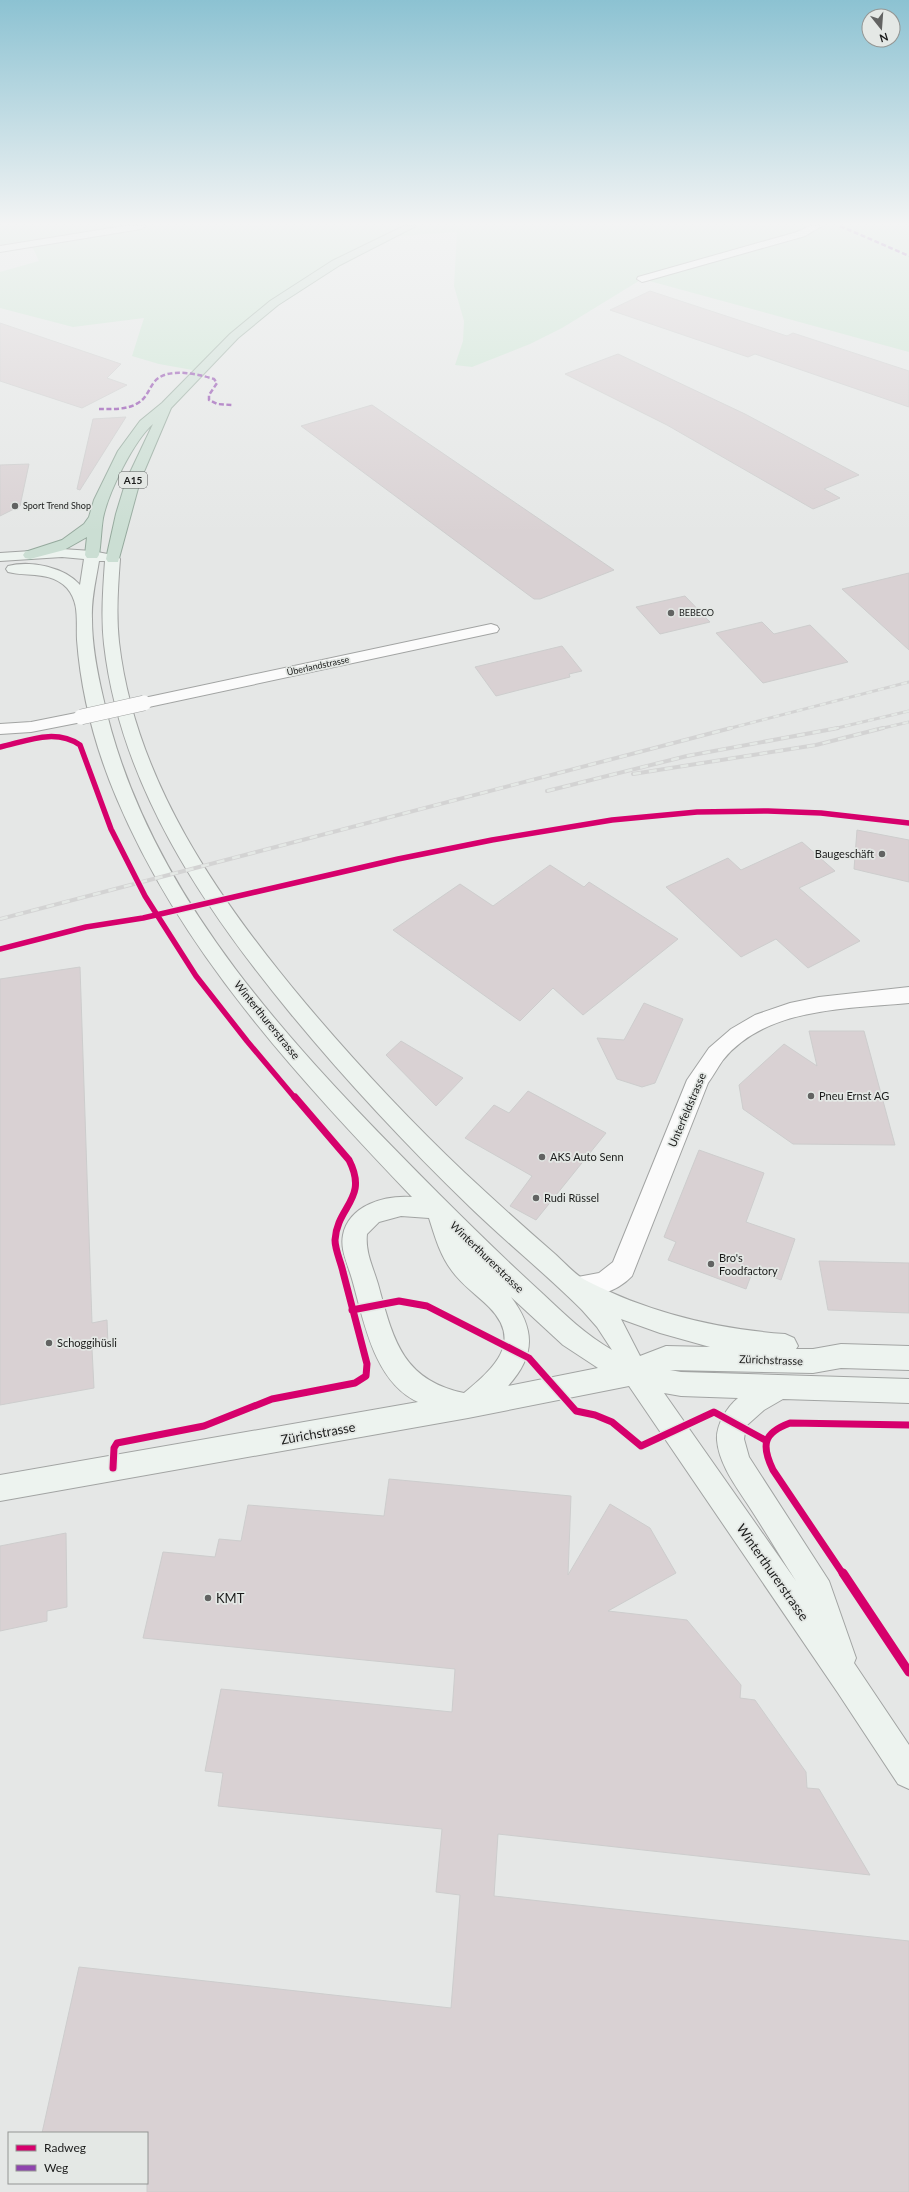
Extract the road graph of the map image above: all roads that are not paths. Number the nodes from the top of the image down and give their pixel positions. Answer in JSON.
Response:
{"nodes":[{"id":1,"x":244,"y":328,"type":"edge"},
{"id":2,"x":166,"y":406,"type":"junction"},
{"id":3,"x":96,"y":518,"type":"junction"},
{"id":4,"x":30,"y":555,"type":"junction"},
{"id":5,"x":0,"y":558,"type":"edge"},
{"id":6,"x":92,"y":558,"type":"junction"},
{"id":7,"x":113,"y":559,"type":"junction"},
{"id":8,"x":7,"y":569,"type":"edge"},
{"id":9,"x":84,"y":606,"type":"junction"},
{"id":10,"x":492,"y":629,"type":"dead end"},
{"id":11,"x":0,"y":729,"type":"edge"},
{"id":12,"x":909,"y":995,"type":"edge"},
{"id":13,"x":438,"y":1210,"type":"junction"},
{"id":14,"x":576,"y":1287,"type":"junction"},
{"id":15,"x":841,"y":1356,"type":"junction"},
{"id":16,"x":909,"y":1358,"type":"edge"},
{"id":17,"x":635,"y":1373,"type":"junction"},
{"id":18,"x":781,"y":1388,"type":"junction"},
{"id":19,"x":909,"y":1391,"type":"edge"},
{"id":20,"x":468,"y":1406,"type":"junction"},
{"id":21,"x":0,"y":1488,"type":"edge"},
{"id":22,"x":849,"y":1682,"type":"junction"},
{"id":23,"x":909,"y":1773,"type":"edge"}],
"edges":[{"from":1,"to":2,"type":"highway","number":"A15"},
{"from":2,"to":3,"type":"highway","number":"A15"},
{"from":2,"to":7,"type":"highway","number":"A15"},
{"from":3,"to":4,"type":"highway"},
{"from":3,"to":6,"type":"highway","number":"A15"},
{"from":4,"to":5,"type":"main road"},
{"from":4,"to":6,"type":"main road"},
{"from":6,"to":7,"type":"main road"},
{"from":6,"to":8,"type":"main road"},
{"from":6,"to":9,"type":"main road","name":"Winterthurerstrasse"},
{"from":7,"to":14,"type":"main road","name":"Winterthurerstrasse"},
{"from":8,"to":9,"type":"main road"},
{"from":9,"to":13,"type":"main road","name":"Winterthurerstrasse"},
{"from":10,"to":11,"type":"street","name":"Überlandstrasse","bridge":true},
{"from":12,"to":14,"type":"street","name":"Unterfeldstrasse"},
{"from":13,"to":17,"type":"main road","name":"Winterthurerstrasse"},
{"from":13,"to":20,"type":"main road"},
{"from":13,"to":20,"type":"main road"},
{"from":14,"to":15,"type":"main road"},
{"from":14,"to":17,"type":"main road","name":"Winterthurerstrasse"},
{"from":15,"to":16,"type":"main road","name":"Zürichstrasse"},
{"from":15,"to":17,"type":"main road","name":"Zürichstrasse"},
{"from":17,"to":18,"type":"main road","name":"Zürichstrasse"},
{"from":17,"to":20,"type":"main road","name":"Zürichstrasse"},
{"from":17,"to":22,"type":"main road","name":"Winterthurerstrasse"},
{"from":18,"to":19,"type":"main road","name":"Zürichstrasse"},
{"from":18,"to":22,"type":"main road"},
{"from":20,"to":21,"type":"main road","name":"Zürichstrasse"},
{"from":22,"to":23,"type":"main road","name":"Winterthurerstrasse"}]}
